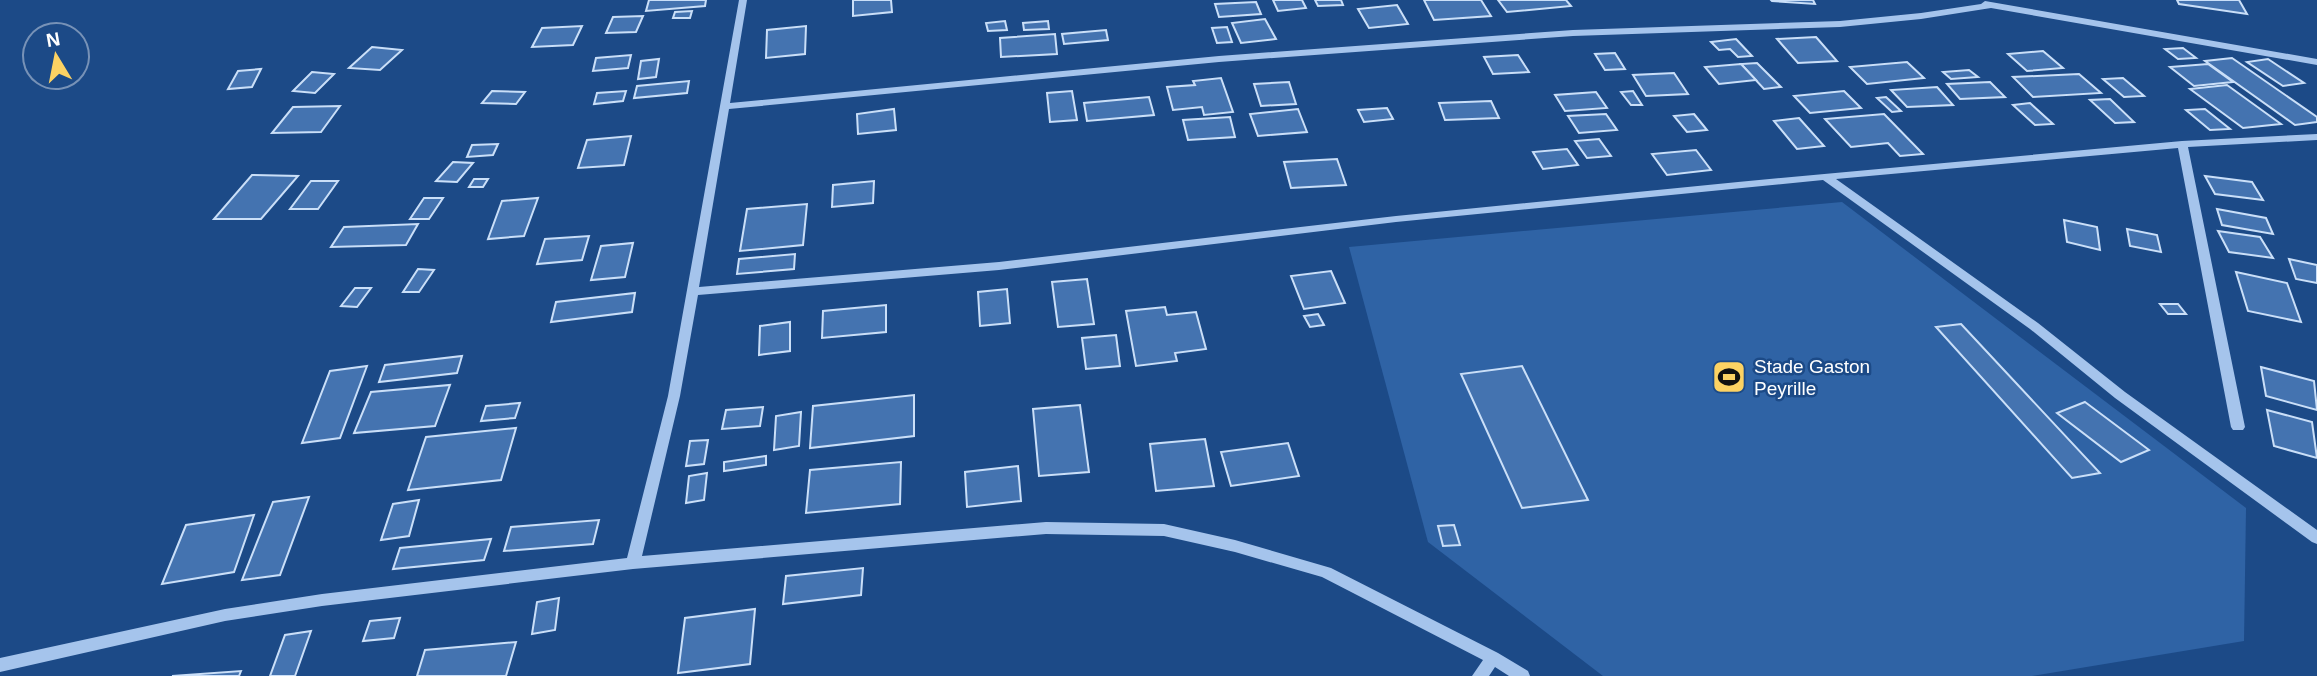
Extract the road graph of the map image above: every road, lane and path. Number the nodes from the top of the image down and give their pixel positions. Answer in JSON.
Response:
{"nodes":[{"id":1,"x":743,"y":0,"type":"edge"},
{"id":2,"x":1967,"y":0,"type":"edge"},
{"id":3,"x":1991,"y":5,"type":"junction"},
{"id":4,"x":2317,"y":62,"type":"edge"},
{"id":5,"x":726,"y":106,"type":"junction"},
{"id":6,"x":2317,"y":136,"type":"edge"},
{"id":7,"x":2182,"y":144,"type":"junction"},
{"id":8,"x":1827,"y":178,"type":"junction"},
{"id":9,"x":694,"y":291,"type":"junction"},
{"id":10,"x":2238,"y":427,"type":"dead end"},
{"id":11,"x":2317,"y":538,"type":"edge"},
{"id":12,"x":633,"y":563,"type":"junction"},
{"id":13,"x":1493,"y":658,"type":"junction"},
{"id":14,"x":0,"y":665,"type":"edge"},
{"id":15,"x":1480,"y":676,"type":"edge"},
{"id":16,"x":1522,"y":676,"type":"edge"}],
"edges":[{"from":1,"to":5,"type":"street"},
{"from":2,"to":3,"type":"street"},
{"from":3,"to":4,"type":"street"},
{"from":3,"to":5,"type":"street"},
{"from":5,"to":9,"type":"street"},
{"from":6,"to":7,"type":"street"},
{"from":7,"to":8,"type":"street"},
{"from":7,"to":10,"type":"street"},
{"from":8,"to":9,"type":"street"},
{"from":8,"to":11,"type":"street"},
{"from":9,"to":12,"type":"street"},
{"from":12,"to":13,"type":"street"},
{"from":12,"to":14,"type":"street"},
{"from":13,"to":15,"type":"street"},
{"from":13,"to":16,"type":"street"}]}
